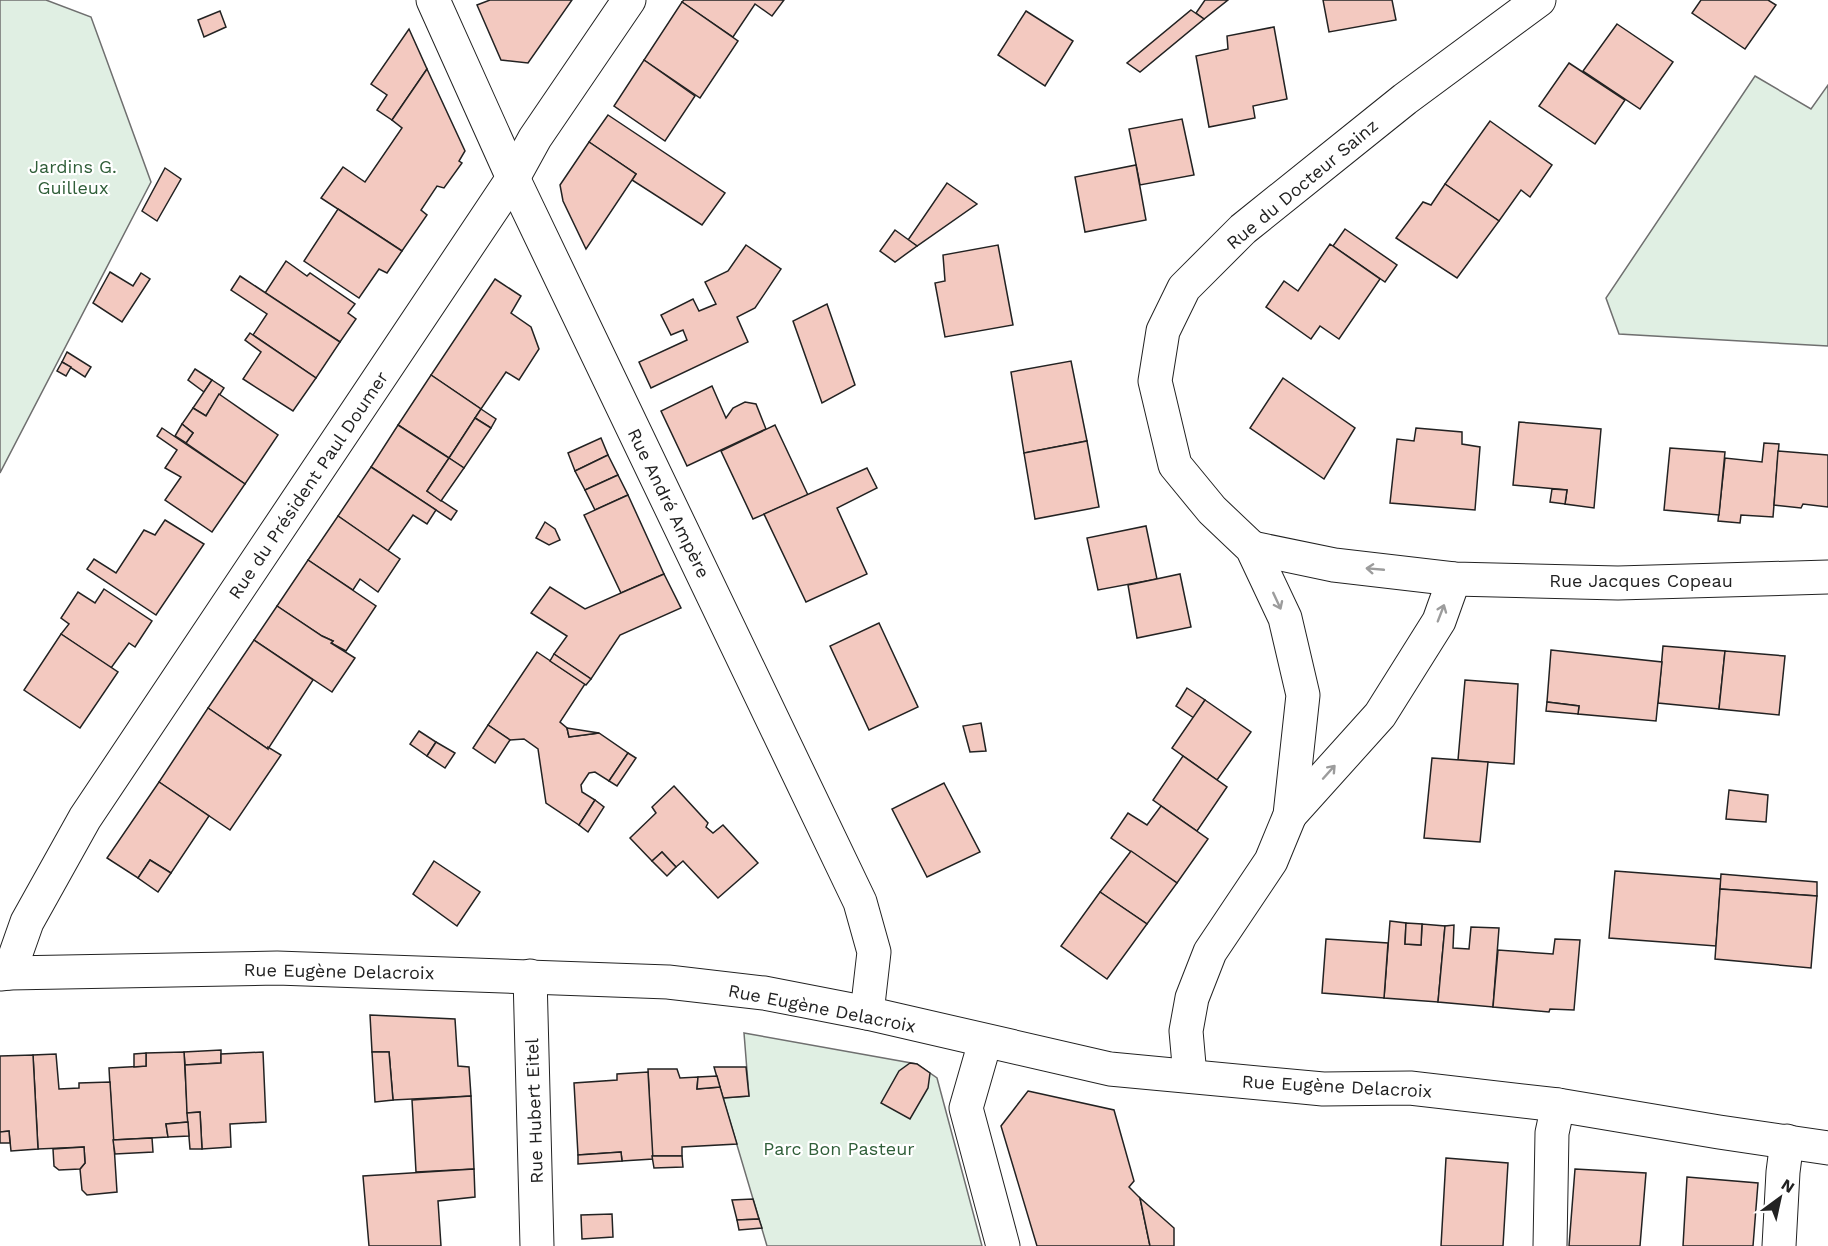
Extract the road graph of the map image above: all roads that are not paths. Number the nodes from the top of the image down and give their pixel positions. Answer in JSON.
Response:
{"nodes":[{"id":1,"x":433,"y":0,"type":"edge"},
{"id":2,"x":629,"y":0,"type":"edge"},
{"id":3,"x":1539,"y":0,"type":"edge"},
{"id":4,"x":513,"y":177,"type":"junction"},
{"id":5,"x":1252,"y":548,"type":"junction"},
{"id":6,"x":1828,"y":577,"type":"edge"},
{"id":7,"x":1454,"y":579,"type":"junction"},
{"id":8,"x":1290,"y":815,"type":"junction"},
{"id":9,"x":4,"y":974,"type":"edge"},
{"id":10,"x":530,"y":976,"type":"junction"},
{"id":11,"x":867,"y":1014,"type":"junction"},
{"id":12,"x":985,"y":1042,"type":"junction"},
{"id":13,"x":1190,"y":1076,"type":"junction"},
{"id":14,"x":1558,"y":1105,"type":"junction"},
{"id":15,"x":1787,"y":1141,"type":"junction"},
{"id":16,"x":1828,"y":1148,"type":"edge"},
{"id":17,"x":537,"y":1246,"type":"edge"},
{"id":18,"x":1003,"y":1246,"type":"edge"},
{"id":19,"x":1550,"y":1246,"type":"edge"},
{"id":20,"x":1779,"y":1246,"type":"edge"}],
"edges":[{"from":1,"to":4,"type":"street","name":"Rue André Ampère"},
{"from":2,"to":4,"type":"street","name":"Rue du Président Paul Doumer"},
{"from":3,"to":5,"type":"street","name":"Rue du Docteur Sainz"},
{"from":4,"to":9,"type":"street","name":"Rue du Président Paul Doumer"},
{"from":4,"to":11,"type":"street","name":"Rue André Ampère"},
{"from":7,"to":5,"type":"street","name":"Rue Jacques Copeau","one_way":true},
{"from":5,"to":8,"type":"street","name":"Rue du Docteur Sainz","one_way":true},
{"from":6,"to":7,"type":"street","name":"Rue Jacques Copeau"},
{"from":8,"to":7,"type":"street","one_way":true},
{"from":8,"to":13,"type":"street","name":"Rue du Docteur Sainz"},
{"from":9,"to":10,"type":"street","name":"Rue Eugène Delacroix"},
{"from":10,"to":11,"type":"street","name":"Rue Eugène Delacroix"},
{"from":10,"to":17,"type":"street","name":"Rue Hubert Eitel"},
{"from":11,"to":12,"type":"street","name":"Rue Eugène Delacroix"},
{"from":12,"to":13,"type":"street","name":"Rue Eugène Delacroix"},
{"from":12,"to":18,"type":"street"},
{"from":13,"to":14,"type":"street","name":"Rue Eugène Delacroix"},
{"from":14,"to":15,"type":"street","name":"Rue Eugène Delacroix"},
{"from":14,"to":19,"type":"street"},
{"from":15,"to":16,"type":"street","name":"Rue Eugène Delacroix"},
{"from":15,"to":20,"type":"street"}]}
